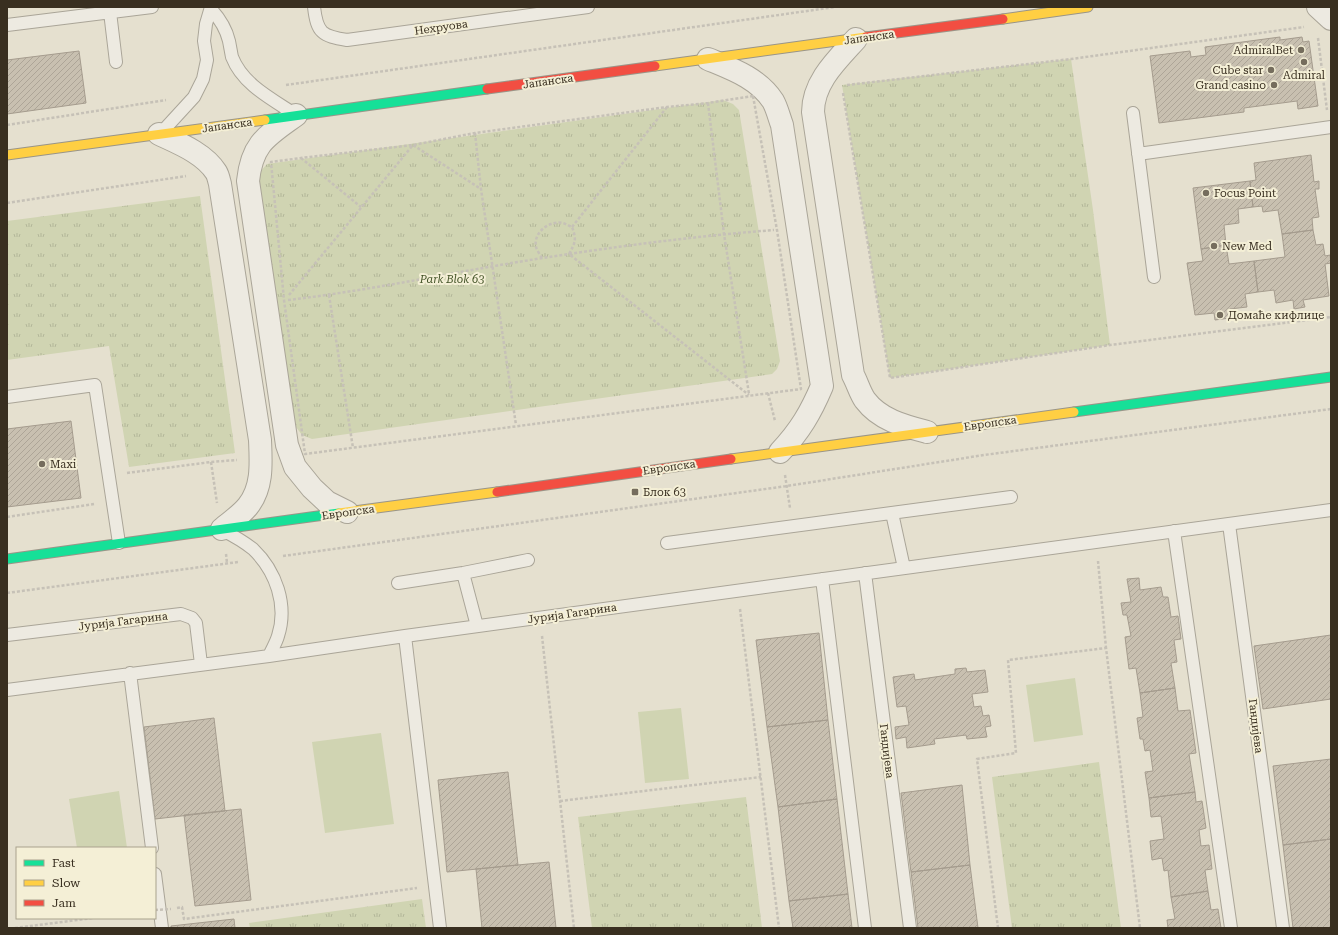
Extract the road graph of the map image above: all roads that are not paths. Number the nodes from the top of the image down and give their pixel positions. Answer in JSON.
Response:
{"nodes":[{"id":1,"x":152,"y":7,"type":"edge"},
{"id":2,"x":314,"y":7,"type":"edge"},
{"id":3,"x":588,"y":7,"type":"edge"},
{"id":4,"x":1088,"y":7,"type":"edge"},
{"id":5,"x":1318,"y":7,"type":"edge"},
{"id":6,"x":211,"y":8,"type":"edge"},
{"id":7,"x":110,"y":12,"type":"junction"},
{"id":8,"x":7,"y":25,"type":"edge"},
{"id":9,"x":1324,"y":26,"type":"edge"},
{"id":10,"x":856,"y":39,"type":"junction"},
{"id":11,"x":708,"y":59,"type":"junction"},
{"id":12,"x":116,"y":62,"type":"dead end"},
{"id":13,"x":1133,"y":113,"type":"dead end"},
{"id":14,"x":296,"y":115,"type":"junction"},
{"id":15,"x":1330,"y":127,"type":"edge"},
{"id":16,"x":159,"y":134,"type":"junction"},
{"id":17,"x":1138,"y":154,"type":"junction"},
{"id":18,"x":7,"y":155,"type":"edge"},
{"id":19,"x":1154,"y":277,"type":"dead end"},
{"id":20,"x":1328,"y":377,"type":"edge"},
{"id":21,"x":7,"y":397,"type":"edge"},
{"id":22,"x":927,"y":432,"type":"junction"},
{"id":23,"x":780,"y":452,"type":"junction"},
{"id":24,"x":1011,"y":497,"type":"dead end"},
{"id":25,"x":1331,"y":510,"type":"edge"},
{"id":26,"x":347,"y":512,"type":"junction"},
{"id":27,"x":892,"y":513,"type":"junction"},
{"id":28,"x":1230,"y":524,"type":"junction"},
{"id":29,"x":1174,"y":531,"type":"junction"},
{"id":30,"x":224,"y":540,"type":"junction"},
{"id":31,"x":119,"y":543,"type":"junction"},
{"id":32,"x":667,"y":543,"type":"dead end"},
{"id":33,"x":7,"y":559,"type":"edge"},
{"id":34,"x":528,"y":560,"type":"dead end"},
{"id":35,"x":904,"y":568,"type":"junction"},
{"id":36,"x":463,"y":573,"type":"junction"},
{"id":37,"x":865,"y":573,"type":"junction"},
{"id":38,"x":822,"y":579,"type":"junction"},
{"id":39,"x":398,"y":583,"type":"dead end"},
{"id":40,"x":476,"y":626,"type":"junction"},
{"id":41,"x":7,"y":636,"type":"edge"},
{"id":42,"x":405,"y":636,"type":"junction"},
{"id":43,"x":269,"y":656,"type":"junction"},
{"id":44,"x":201,"y":664,"type":"junction"},
{"id":45,"x":130,"y":673,"type":"junction"},
{"id":46,"x":7,"y":690,"type":"edge"},
{"id":47,"x":152,"y":847,"type":"edge"},
{"id":48,"x":156,"y":882,"type":"edge"},
{"id":49,"x":162,"y":928,"type":"edge"},
{"id":50,"x":440,"y":928,"type":"edge"},
{"id":51,"x":865,"y":928,"type":"edge"},
{"id":52,"x":910,"y":928,"type":"edge"},
{"id":53,"x":1231,"y":928,"type":"edge"},
{"id":54,"x":1283,"y":928,"type":"edge"}],
"edges":[{"from":1,"to":7,"type":"lane"},
{"from":2,"to":3,"type":"lane","name":"Нехруова"},
{"from":4,"to":10,"type":"street","name":"Јапанска"},
{"from":5,"to":9,"type":"street"},
{"from":6,"to":14,"type":"lane"},
{"from":6,"to":16,"type":"lane"},
{"from":7,"to":8,"type":"lane"},
{"from":7,"to":12,"type":"lane"},
{"from":10,"to":11,"type":"street","name":"Јапанска"},
{"from":10,"to":22,"type":"street"},
{"from":11,"to":14,"type":"street","name":"Јапанска"},
{"from":11,"to":23,"type":"street"},
{"from":13,"to":17,"type":"lane"},
{"from":14,"to":16,"type":"street","name":"Јапанска"},
{"from":14,"to":26,"type":"street"},
{"from":15,"to":17,"type":"lane"},
{"from":16,"to":18,"type":"street","name":"Јапанска"},
{"from":16,"to":30,"type":"street"},
{"from":17,"to":19,"type":"lane"},
{"from":20,"to":22,"type":"street","name":"Европска"},
{"from":21,"to":31,"type":"lane"},
{"from":22,"to":23,"type":"street","name":"Европска"},
{"from":23,"to":26,"type":"street","name":"Европска"},
{"from":24,"to":27,"type":"lane"},
{"from":25,"to":28,"type":"lane"},
{"from":26,"to":30,"type":"street","name":"Европска"},
{"from":27,"to":32,"type":"lane"},
{"from":27,"to":35,"type":"lane"},
{"from":28,"to":29,"type":"lane"},
{"from":28,"to":54,"type":"lane","name":"Гандијева"},
{"from":29,"to":35,"type":"lane"},
{"from":29,"to":53,"type":"lane"},
{"from":30,"to":31,"type":"street","name":"Европска"},
{"from":30,"to":43,"type":"lane"},
{"from":31,"to":33,"type":"street","name":"Европска"},
{"from":34,"to":36,"type":"lane"},
{"from":35,"to":37,"type":"lane"},
{"from":36,"to":39,"type":"lane"},
{"from":36,"to":40,"type":"lane"},
{"from":37,"to":38,"type":"lane"},
{"from":37,"to":52,"type":"lane","name":"Гандијева"},
{"from":38,"to":40,"type":"lane","name":"Јурија Гагарина"},
{"from":38,"to":51,"type":"lane"},
{"from":40,"to":42,"type":"lane","name":"Јурија Гагарина"},
{"from":41,"to":44,"type":"lane","name":"Јурија Гагарина"},
{"from":42,"to":43,"type":"lane","name":"Јурија Гагарина"},
{"from":42,"to":50,"type":"lane"},
{"from":43,"to":44,"type":"lane","name":"Јурија Гагарина"},
{"from":44,"to":45,"type":"lane","name":"Јурија Гагарина"},
{"from":45,"to":46,"type":"lane","name":"Јурија Гагарина"},
{"from":45,"to":47,"type":"lane"},
{"from":48,"to":49,"type":"lane"}]}
